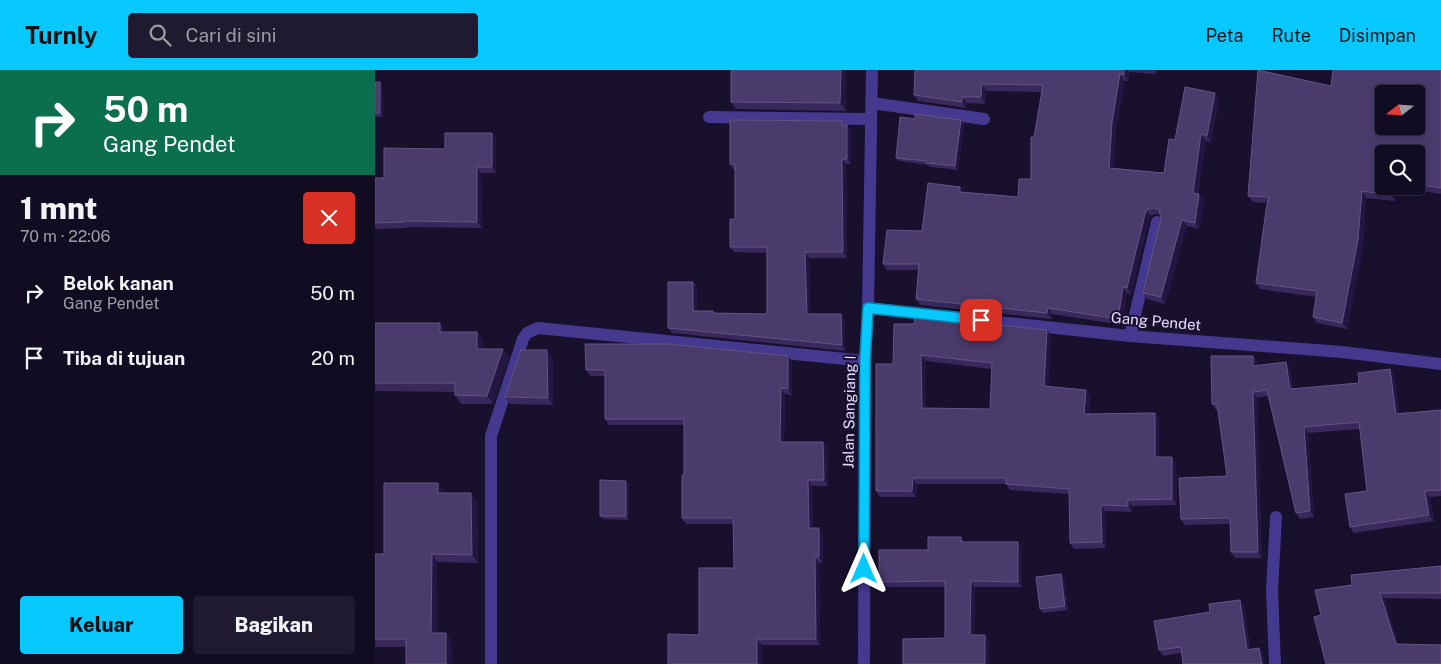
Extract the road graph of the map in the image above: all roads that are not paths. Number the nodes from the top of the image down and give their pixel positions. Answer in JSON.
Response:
{"nodes":[{"id":1,"x":872,"y":70,"type":"edge"},
{"id":2,"x":872,"y":103,"type":"junction"},
{"id":3,"x":709,"y":117,"type":"dead end"},
{"id":4,"x":871,"y":119,"type":"junction"},
{"id":5,"x":983,"y":119,"type":"dead end"},
{"id":6,"x":1157,"y":222,"type":"edge"},
{"id":7,"x":868,"y":308,"type":"junction"},
{"id":8,"x":1130,"y":336,"type":"junction"},
{"id":9,"x":865,"y":360,"type":"junction"},
{"id":10,"x":1441,"y":364,"type":"edge"},
{"id":11,"x":1276,"y":517,"type":"dead end"},
{"id":12,"x":491,"y":664,"type":"edge"},
{"id":13,"x":864,"y":664,"type":"edge"},
{"id":14,"x":1275,"y":664,"type":"edge"}],
"edges":[{"from":1,"to":2,"type":"street","name":"Jalan Sangiang I"},
{"from":2,"to":4,"type":"street","name":"Jalan Sangiang I"},
{"from":2,"to":5,"type":"street"},
{"from":3,"to":4,"type":"street"},
{"from":4,"to":7,"type":"street","name":"Jalan Sangiang I"},
{"from":6,"to":8,"type":"street"},
{"from":7,"to":8,"type":"street","name":"Gang Pendet"},
{"from":7,"to":9,"type":"street","name":"Jalan Sangiang I"},
{"from":8,"to":10,"type":"street","name":"Gang Pendet"},
{"from":9,"to":12,"type":"street"},
{"from":9,"to":13,"type":"street","name":"Jalan Sangiang I"},
{"from":11,"to":14,"type":"street"}]}
